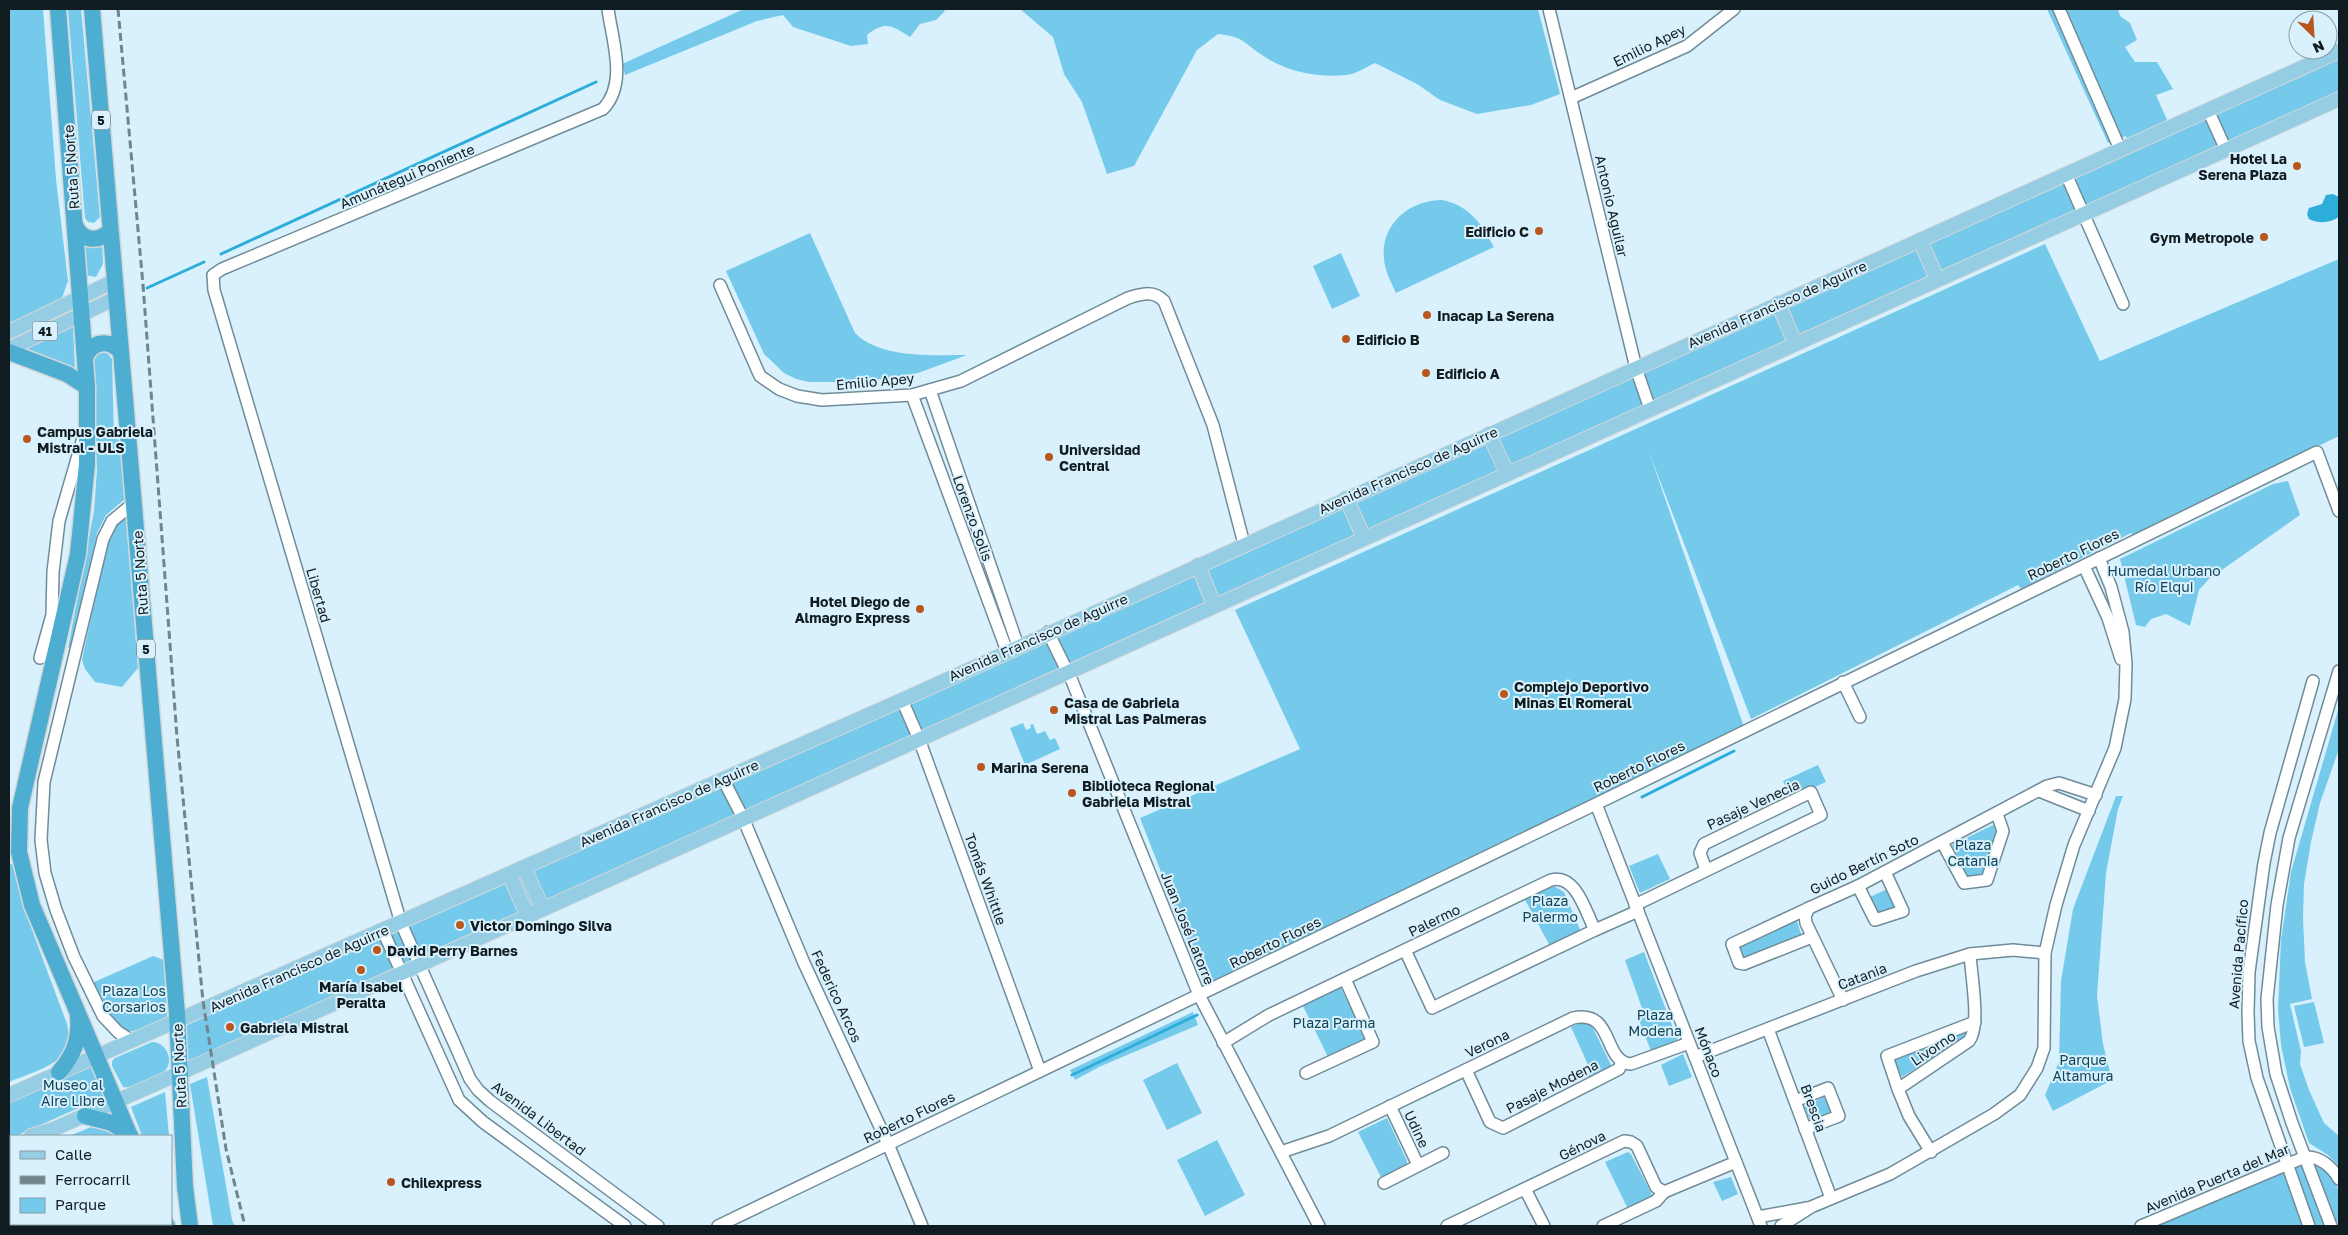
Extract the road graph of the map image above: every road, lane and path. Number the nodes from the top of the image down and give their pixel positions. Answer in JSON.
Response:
{"nodes":[{"id":1,"x":58,"y":9,"type":"edge"},
{"id":2,"x":92,"y":9,"type":"edge"},
{"id":3,"x":608,"y":9,"type":"edge"},
{"id":4,"x":1549,"y":9,"type":"edge"},
{"id":5,"x":1734,"y":9,"type":"edge"},
{"id":6,"x":2059,"y":9,"type":"edge"},
{"id":7,"x":2339,"y":51,"type":"edge"},
{"id":8,"x":1571,"y":98,"type":"junction"},
{"id":9,"x":2339,"y":99,"type":"edge"},
{"id":10,"x":2208,"y":110,"type":"junction"},
{"id":11,"x":2120,"y":149,"type":"junction"},
{"id":12,"x":2226,"y":150,"type":"junction"},
{"id":13,"x":2066,"y":174,"type":"junction"},
{"id":14,"x":2082,"y":214,"type":"junction"},
{"id":15,"x":75,"y":225,"type":"junction"},
{"id":16,"x":110,"y":230,"type":"junction"},
{"id":17,"x":1920,"y":240,"type":"junction"},
{"id":18,"x":213,"y":275,"type":"joint"},
{"id":19,"x":1937,"y":279,"type":"junction"},
{"id":20,"x":720,"y":286,"type":"dead end"},
{"id":21,"x":115,"y":289,"type":"junction"},
{"id":22,"x":1778,"y":304,"type":"junction"},
{"id":23,"x":2124,"y":304,"type":"dead end"},
{"id":24,"x":81,"y":306,"type":"junction"},
{"id":25,"x":9,"y":332,"type":"edge"},
{"id":26,"x":1796,"y":343,"type":"junction"},
{"id":27,"x":9,"y":350,"type":"edge"},
{"id":28,"x":120,"y":350,"type":"junction"},
{"id":29,"x":85,"y":358,"type":"junction"},
{"id":30,"x":1636,"y":368,"type":"junction"},
{"id":31,"x":87,"y":387,"type":"junction"},
{"id":32,"x":930,"y":390,"type":"junction"},
{"id":33,"x":912,"y":395,"type":"junction"},
{"id":34,"x":1650,"y":408,"type":"junction"},
{"id":35,"x":88,"y":416,"type":"junction"},
{"id":36,"x":1489,"y":434,"type":"junction"},
{"id":37,"x":1507,"y":473,"type":"junction"},
{"id":38,"x":1346,"y":498,"type":"junction"},
{"id":39,"x":135,"y":502,"type":"junction"},
{"id":40,"x":2339,"y":511,"type":"edge"},
{"id":41,"x":1364,"y":538,"type":"junction"},
{"id":42,"x":1244,"y":544,"type":"junction"},
{"id":43,"x":2099,"y":558,"type":"junction"},
{"id":44,"x":1198,"y":565,"type":"junction"},
{"id":45,"x":2084,"y":566,"type":"junction"},
{"id":46,"x":1214,"y":605,"type":"junction"},
{"id":47,"x":1048,"y":632,"type":"junction"},
{"id":48,"x":50,"y":645,"type":"junction"},
{"id":49,"x":1012,"y":648,"type":"junction"},
{"id":50,"x":40,"y":658,"type":"dead end"},
{"id":51,"x":2339,"y":671,"type":"edge"},
{"id":52,"x":1068,"y":672,"type":"junction"},
{"id":53,"x":2126,"y":680,"type":"junction"},
{"id":54,"x":2313,"y":681,"type":"dead end"},
{"id":55,"x":1843,"y":682,"type":"junction"},
{"id":56,"x":902,"y":700,"type":"junction"},
{"id":57,"x":1860,"y":717,"type":"dead end"},
{"id":58,"x":919,"y":739,"type":"junction"},
{"id":59,"x":723,"y":779,"type":"junction"},
{"id":60,"x":2039,"y":791,"type":"junction"},
{"id":61,"x":2096,"y":795,"type":"junction"},
{"id":62,"x":1596,"y":804,"type":"junction"},
{"id":63,"x":2089,"y":811,"type":"junction"},
{"id":64,"x":1997,"y":814,"type":"junction"},
{"id":65,"x":743,"y":818,"type":"junction"},
{"id":66,"x":2270,"y":833,"type":"junction"},
{"id":67,"x":2289,"y":838,"type":"junction"},
{"id":68,"x":1942,"y":842,"type":"junction"},
{"id":69,"x":14,"y":854,"type":"edge"},
{"id":70,"x":524,"y":868,"type":"junction"},
{"id":71,"x":1706,"y":870,"type":"junction"},
{"id":72,"x":1885,"y":872,"type":"junction"},
{"id":73,"x":509,"y":875,"type":"junction"},
{"id":74,"x":1858,"y":886,"type":"junction"},
{"id":75,"x":1636,"y":908,"type":"junction"},
{"id":76,"x":1809,"y":908,"type":"junction"},
{"id":77,"x":543,"y":909,"type":"junction"},
{"id":78,"x":528,"y":916,"type":"junction"},
{"id":79,"x":401,"y":923,"type":"junction"},
{"id":80,"x":1595,"y":930,"type":"junction"},
{"id":81,"x":383,"y":931,"type":"junction"},
{"id":82,"x":1812,"y":937,"type":"junction"},
{"id":83,"x":1406,"y":950,"type":"junction"},
{"id":84,"x":2045,"y":953,"type":"junction"},
{"id":85,"x":1970,"y":954,"type":"junction"},
{"id":86,"x":419,"y":965,"type":"junction"},
{"id":87,"x":401,"y":973,"type":"junction"},
{"id":88,"x":1344,"y":979,"type":"junction"},
{"id":89,"x":1199,"y":995,"type":"junction"},
{"id":90,"x":2248,"y":997,"type":"junction"},
{"id":91,"x":2267,"y":999,"type":"junction"},
{"id":92,"x":1843,"y":1000,"type":"junction"},
{"id":93,"x":77,"y":1008,"type":"junction"},
{"id":94,"x":177,"y":1021,"type":"junction"},
{"id":95,"x":1975,"y":1022,"type":"junction"},
{"id":96,"x":1768,"y":1029,"type":"junction"},
{"id":97,"x":132,"y":1041,"type":"junction"},
{"id":98,"x":1223,"y":1043,"type":"junction"},
{"id":99,"x":1689,"y":1043,"type":"junction"},
{"id":100,"x":98,"y":1055,"type":"junction"},
{"id":101,"x":1695,"y":1057,"type":"junction"},
{"id":102,"x":1622,"y":1062,"type":"junction"},
{"id":103,"x":1040,"y":1070,"type":"junction"},
{"id":104,"x":1466,"y":1070,"type":"junction"},
{"id":105,"x":59,"y":1072,"type":"junction"},
{"id":106,"x":180,"y":1073,"type":"junction"},
{"id":107,"x":1306,"y":1073,"type":"dead end"},
{"id":108,"x":1898,"y":1089,"type":"junction"},
{"id":109,"x":9,"y":1095,"type":"edge"},
{"id":110,"x":116,"y":1101,"type":"junction"},
{"id":111,"x":1795,"y":1101,"type":"junction"},
{"id":112,"x":1390,"y":1106,"type":"junction"},
{"id":113,"x":85,"y":1116,"type":"junction"},
{"id":114,"x":1805,"y":1129,"type":"junction"},
{"id":115,"x":34,"y":1135,"type":"edge"},
{"id":116,"x":129,"y":1135,"type":"edge"},
{"id":117,"x":130,"y":1135,"type":"edge"},
{"id":118,"x":888,"y":1144,"type":"junction"},
{"id":119,"x":1281,"y":1152,"type":"junction"},
{"id":120,"x":1931,"y":1152,"type":"junction"},
{"id":121,"x":1443,"y":1153,"type":"dead end"},
{"id":122,"x":2305,"y":1157,"type":"junction"},
{"id":123,"x":1736,"y":1162,"type":"junction"},
{"id":124,"x":2287,"y":1164,"type":"junction"},
{"id":125,"x":1418,"y":1165,"type":"junction"},
{"id":126,"x":2339,"y":1179,"type":"edge"},
{"id":127,"x":1384,"y":1183,"type":"dead end"},
{"id":128,"x":1525,"y":1189,"type":"junction"},
{"id":129,"x":1664,"y":1192,"type":"junction"},
{"id":130,"x":1831,"y":1198,"type":"junction"},
{"id":131,"x":1811,"y":1207,"type":"junction"},
{"id":132,"x":1760,"y":1222,"type":"edge"},
{"id":133,"x":1452,"y":1225,"type":"edge"},
{"id":134,"x":190,"y":1226,"type":"edge"},
{"id":135,"x":625,"y":1226,"type":"edge"},
{"id":136,"x":658,"y":1226,"type":"edge"},
{"id":137,"x":718,"y":1226,"type":"edge"},
{"id":138,"x":922,"y":1226,"type":"edge"},
{"id":139,"x":1319,"y":1226,"type":"edge"},
{"id":140,"x":1544,"y":1226,"type":"edge"},
{"id":141,"x":1603,"y":1226,"type":"edge"},
{"id":142,"x":1781,"y":1226,"type":"edge"},
{"id":143,"x":2141,"y":1226,"type":"edge"},
{"id":144,"x":2309,"y":1226,"type":"edge"},
{"id":145,"x":2331,"y":1226,"type":"edge"}],
"edges":[{"from":1,"to":15,"type":"highway","name":"Ruta 5 Norte"},
{"from":2,"to":16,"type":"highway","name":"Ruta 5 Norte","number":"5"},
{"from":3,"to":18,"type":"street","name":"Amunátegui Poniente"},
{"from":4,"to":8,"type":"street","name":"Antonio Aguilar"},
{"from":5,"to":8,"type":"street","name":"Emilio Apey"},
{"from":6,"to":11,"type":"street"},
{"from":7,"to":10,"type":"main road","name":"Avenida Francisco de Aguirre"},
{"from":8,"to":30,"type":"street","name":"Antonio Aguilar"},
{"from":9,"to":12,"type":"main road"},
{"from":10,"to":11,"type":"main road","name":"Avenida Francisco de Aguirre"},
{"from":10,"to":12,"type":"street"},
{"from":11,"to":13,"type":"main road","name":"Avenida Francisco de Aguirre"},
{"from":12,"to":14,"type":"main road"},
{"from":13,"to":14,"type":"street"},
{"from":13,"to":17,"type":"main road","name":"Avenida Francisco de Aguirre"},
{"from":14,"to":19,"type":"main road"},
{"from":14,"to":23,"type":"street"},
{"from":15,"to":16,"type":"highway"},
{"from":15,"to":24,"type":"highway","name":"Ruta 5 Norte"},
{"from":16,"to":21,"type":"highway","name":"Ruta 5 Norte","number":"5"},
{"from":17,"to":19,"type":"main road"},
{"from":17,"to":22,"type":"main road","name":"Avenida Francisco de Aguirre"},
{"from":18,"to":79,"type":"street","name":"Libertad"},
{"from":19,"to":26,"type":"main road"},
{"from":20,"to":33,"type":"street","name":"Emilio Apey"},
{"from":21,"to":24,"type":"main road","number":"41"},
{"from":21,"to":28,"type":"highway","name":"Ruta 5 Norte","number":"5"},
{"from":22,"to":26,"type":"main road"},
{"from":22,"to":30,"type":"main road","name":"Avenida Francisco de Aguirre"},
{"from":24,"to":25,"type":"main road","number":"41"},
{"from":24,"to":27,"type":"main road","number":"41"},
{"from":24,"to":29,"type":"highway","name":"Ruta 5 Norte"},
{"from":26,"to":34,"type":"main road"},
{"from":27,"to":31,"type":"highway"},
{"from":28,"to":29,"type":"highway"},
{"from":28,"to":39,"type":"highway","name":"Ruta 5 Norte","number":"5"},
{"from":29,"to":31,"type":"highway","name":"Ruta 5 Norte"},
{"from":30,"to":34,"type":"street","name":"Antonio Aguilar"},
{"from":30,"to":36,"type":"main road","name":"Avenida Francisco de Aguirre"},
{"from":31,"to":35,"type":"highway","name":"Ruta 5 Norte"},
{"from":32,"to":33,"type":"street","name":"Emilio Apey"},
{"from":32,"to":42,"type":"street","name":"Emilio Apey"},
{"from":32,"to":49,"type":"street","name":"Lorenzo Solis"},
{"from":33,"to":49,"type":"street","name":"Lorenzo Solis"},
{"from":34,"to":37,"type":"main road"},
{"from":35,"to":48,"type":"street"},
{"from":35,"to":48,"type":"highway","name":"Ruta 5 Norte"},
{"from":36,"to":37,"type":"main road"},
{"from":36,"to":38,"type":"main road","name":"Avenida Francisco de Aguirre"},
{"from":37,"to":41,"type":"main road"},
{"from":38,"to":41,"type":"main road"},
{"from":38,"to":42,"type":"main road","name":"Avenida Francisco de Aguirre"},
{"from":39,"to":94,"type":"highway","name":"Ruta 5 Norte","number":"5"},
{"from":39,"to":97,"type":"street"},
{"from":40,"to":43,"type":"street","name":"Roberto Flores"},
{"from":41,"to":46,"type":"main road"},
{"from":42,"to":44,"type":"main road","name":"Avenida Francisco de Aguirre"},
{"from":43,"to":45,"type":"street","name":"Roberto Flores"},
{"from":43,"to":53,"type":"street"},
{"from":44,"to":46,"type":"main road"},
{"from":44,"to":47,"type":"main road","name":"Avenida Francisco de Aguirre"},
{"from":45,"to":53,"type":"street"},
{"from":45,"to":55,"type":"street","name":"Roberto Flores"},
{"from":46,"to":52,"type":"main road"},
{"from":47,"to":49,"type":"main road","name":"Avenida Francisco de Aguirre"},
{"from":47,"to":52,"type":"street","name":"Juan José Latorre"},
{"from":48,"to":50,"type":"street"},
{"from":48,"to":69,"type":"highway","name":"Ruta 5 Norte"},
{"from":49,"to":56,"type":"main road","name":"Avenida Francisco de Aguirre"},
{"from":51,"to":67,"type":"street"},
{"from":52,"to":58,"type":"main road"},
{"from":52,"to":89,"type":"street","name":"Juan José Latorre"},
{"from":53,"to":61,"type":"street"},
{"from":54,"to":66,"type":"street","name":"Avenida Pacífico"},
{"from":55,"to":57,"type":"street"},
{"from":55,"to":62,"type":"street","name":"Roberto Flores"},
{"from":56,"to":58,"type":"street","name":"Tomás Whittle"},
{"from":56,"to":59,"type":"main road","name":"Avenida Francisco de Aguirre"},
{"from":58,"to":65,"type":"main road"},
{"from":58,"to":103,"type":"street","name":"Tomás Whittle"},
{"from":59,"to":65,"type":"street","name":"Federico Arcos"},
{"from":59,"to":70,"type":"main road","name":"Avenida Francisco de Aguirre"},
{"from":60,"to":61,"type":"street","name":"Guido Bertín Soto"},
{"from":60,"to":63,"type":"street"},
{"from":60,"to":64,"type":"street","name":"Guido Bertín Soto"},
{"from":61,"to":63,"type":"street"},
{"from":62,"to":75,"type":"street","name":"Mónaco"},
{"from":62,"to":89,"type":"street","name":"Roberto Flores"},
{"from":63,"to":84,"type":"street"},
{"from":64,"to":68,"type":"street","name":"Guido Bertín Soto"},
{"from":64,"to":68,"type":"street"},
{"from":65,"to":77,"type":"main road"},
{"from":65,"to":118,"type":"street","name":"Federico Arcos"},
{"from":66,"to":67,"type":"street"},
{"from":66,"to":90,"type":"street","name":"Avenida Pacífico"},
{"from":67,"to":91,"type":"street"},
{"from":68,"to":72,"type":"street","name":"Guido Bertín Soto"},
{"from":69,"to":93,"type":"highway","name":"Ruta 5 Norte"},
{"from":70,"to":73,"type":"main road","name":"Avenida Francisco de Aguirre"},
{"from":70,"to":77,"type":"main road"},
{"from":71,"to":71,"type":"street","name":"Pasaje Venecia"},
{"from":71,"to":75,"type":"street","name":"Pasaje Venecia"},
{"from":72,"to":74,"type":"street","name":"Guido Bertín Soto"},
{"from":72,"to":74,"type":"street"},
{"from":73,"to":78,"type":"main road"},
{"from":73,"to":79,"type":"main road","name":"Avenida Francisco de Aguirre"},
{"from":74,"to":76,"type":"street","name":"Guido Bertín Soto"},
{"from":75,"to":80,"type":"street"},
{"from":75,"to":99,"type":"street","name":"Mónaco"},
{"from":76,"to":82,"type":"street","name":"Guido Bertín Soto"},
{"from":76,"to":82,"type":"street"},
{"from":77,"to":78,"type":"main road"},
{"from":78,"to":86,"type":"main road"},
{"from":79,"to":81,"type":"main road","name":"Avenida Francisco de Aguirre"},
{"from":79,"to":86,"type":"street","name":"Avenida Libertad"},
{"from":80,"to":83,"type":"street","name":"Palermo"},
{"from":80,"to":83,"type":"street"},
{"from":81,"to":87,"type":"street"},
{"from":81,"to":94,"type":"main road","name":"Avenida Francisco de Aguirre"},
{"from":82,"to":92,"type":"street","name":"Guido Bertín Soto"},
{"from":83,"to":88,"type":"street","name":"Palermo"},
{"from":84,"to":85,"type":"street","name":"Catania"},
{"from":84,"to":120,"type":"street"},
{"from":85,"to":92,"type":"street","name":"Catania"},
{"from":85,"to":95,"type":"street","name":"Livorno"},
{"from":86,"to":87,"type":"main road"},
{"from":86,"to":136,"type":"street","name":"Avenida Libertad"},
{"from":87,"to":106,"type":"main road"},
{"from":87,"to":135,"type":"street"},
{"from":88,"to":98,"type":"street","name":"Palermo"},
{"from":88,"to":107,"type":"street"},
{"from":89,"to":98,"type":"street","name":"Juan José Latorre"},
{"from":89,"to":103,"type":"street","name":"Roberto Flores"},
{"from":90,"to":91,"type":"street"},
{"from":90,"to":124,"type":"street","name":"Avenida Pacífico"},
{"from":91,"to":122,"type":"street"},
{"from":92,"to":96,"type":"street","name":"Catania"},
{"from":93,"to":100,"type":"highway","name":"Ruta 5 Norte"},
{"from":93,"to":105,"type":"highway"},
{"from":94,"to":97,"type":"main road","name":"Avenida Francisco de Aguirre"},
{"from":94,"to":106,"type":"highway","name":"Ruta 5 Norte","number":"5"},
{"from":95,"to":108,"type":"street","name":"Livorno"},
{"from":95,"to":108,"type":"street"},
{"from":96,"to":101,"type":"street","name":"Catania"},
{"from":96,"to":111,"type":"street","name":"Brescia"},
{"from":97,"to":100,"type":"main road","name":"Avenida Francisco de Aguirre"},
{"from":98,"to":119,"type":"street","name":"Juan José Latorre"},
{"from":99,"to":101,"type":"street","name":"Mónaco"},
{"from":99,"to":102,"type":"street"},
{"from":100,"to":105,"type":"main road","name":"Avenida Francisco de Aguirre"},
{"from":100,"to":110,"type":"highway","name":"Ruta 5 Norte"},
{"from":101,"to":123,"type":"street","name":"Mónaco"},
{"from":102,"to":104,"type":"street","name":"Verona"},
{"from":102,"to":104,"type":"street","name":"Pasaje Modena"},
{"from":103,"to":118,"type":"street","name":"Roberto Flores"},
{"from":104,"to":112,"type":"street","name":"Verona"},
{"from":105,"to":109,"type":"main road","name":"Avenida Francisco de Aguirre"},
{"from":106,"to":110,"type":"main road"},
{"from":106,"to":134,"type":"highway","name":"Ruta 5 Norte","number":"5"},
{"from":108,"to":120,"type":"street"},
{"from":110,"to":113,"type":"main road"},
{"from":110,"to":117,"type":"highway","name":"Ruta 5 Norte"},
{"from":111,"to":114,"type":"street","name":"Brescia"},
{"from":111,"to":114,"type":"street"},
{"from":112,"to":119,"type":"street","name":"Verona"},
{"from":112,"to":125,"type":"street","name":"Udine"},
{"from":113,"to":115,"type":"main road"},
{"from":113,"to":116,"type":"highway"},
{"from":114,"to":130,"type":"street","name":"Brescia"},
{"from":118,"to":137,"type":"street","name":"Roberto Flores"},
{"from":118,"to":138,"type":"street","name":"Federico Arcos"},
{"from":119,"to":139,"type":"street","name":"Juan José Latorre"},
{"from":120,"to":130,"type":"street"},
{"from":121,"to":125,"type":"street","name":"Udine"},
{"from":122,"to":124,"type":"street","name":"Avenida Puerta del Mar"},
{"from":122,"to":126,"type":"street"},
{"from":122,"to":145,"type":"street"},
{"from":123,"to":129,"type":"street"},
{"from":123,"to":132,"type":"street","name":"Mónaco"},
{"from":124,"to":143,"type":"street","name":"Avenida Puerta del Mar"},
{"from":124,"to":144,"type":"street","name":"Avenida Pacífico"},
{"from":125,"to":127,"type":"street","name":"Udine"},
{"from":128,"to":129,"type":"street","name":"Génova"},
{"from":128,"to":133,"type":"street","name":"Génova"},
{"from":128,"to":140,"type":"street"},
{"from":129,"to":141,"type":"street"},
{"from":130,"to":131,"type":"street"},
{"from":131,"to":132,"type":"street"},
{"from":131,"to":142,"type":"street"}]}
